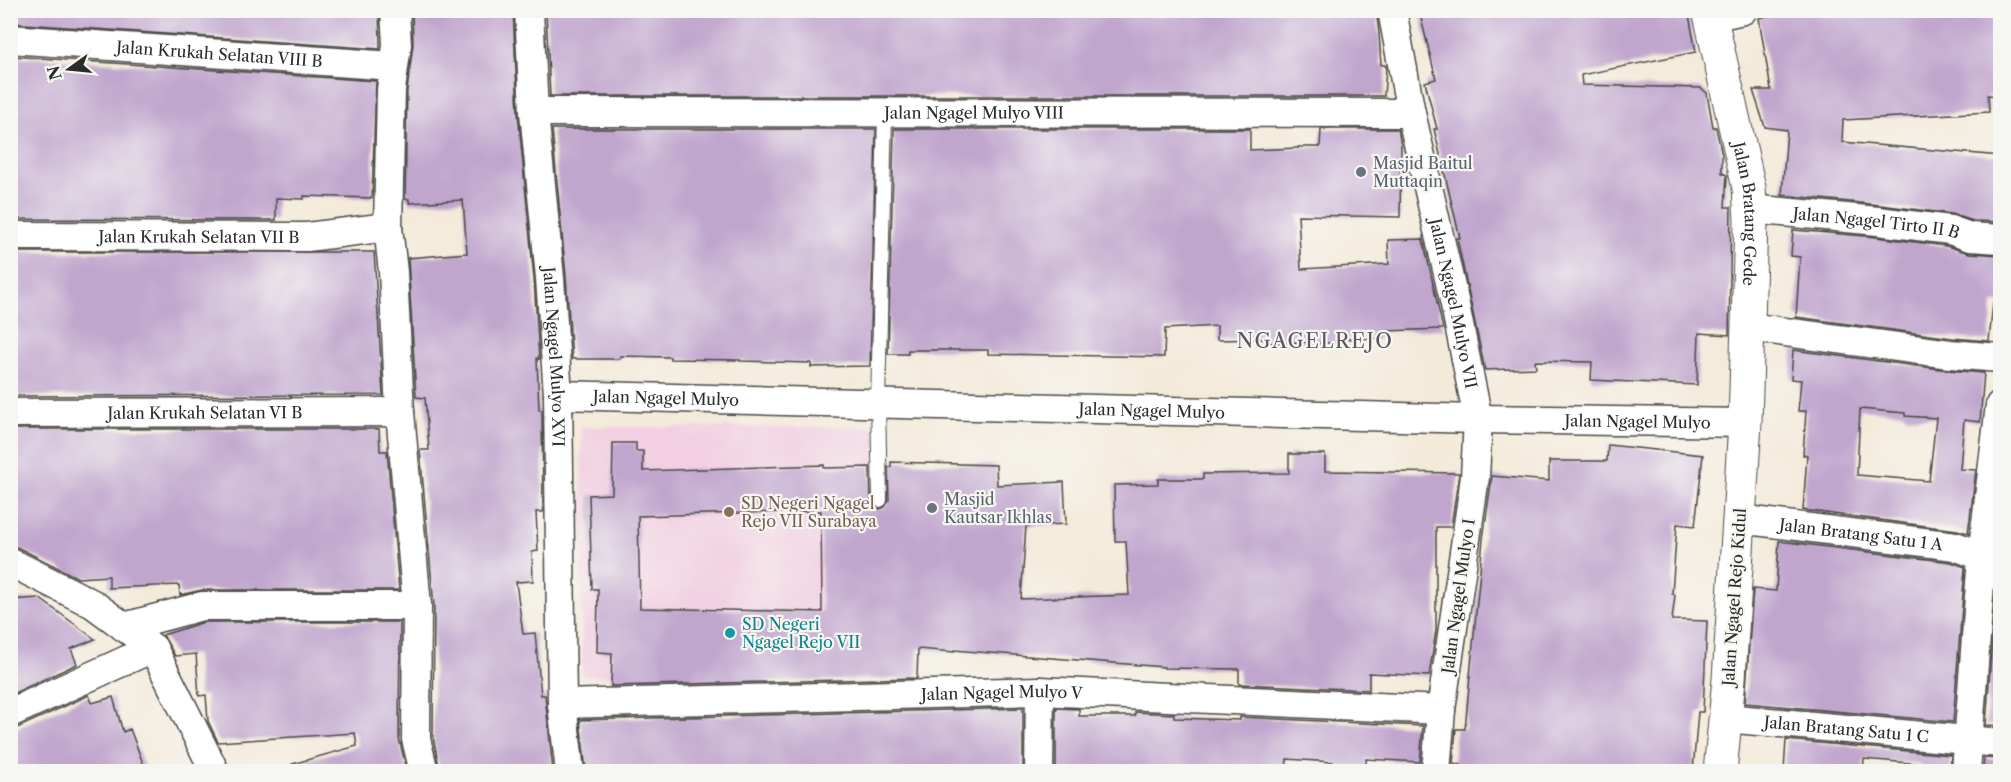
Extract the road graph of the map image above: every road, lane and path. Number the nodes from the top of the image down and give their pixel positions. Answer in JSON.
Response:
{"nodes":[{"id":1,"x":395,"y":10,"type":"edge"},
{"id":2,"x":529,"y":10,"type":"edge"},
{"id":3,"x":1392,"y":10,"type":"edge"},
{"id":4,"x":1743,"y":10,"type":"edge"},
{"id":5,"x":1710,"y":14,"type":"edge"},
{"id":6,"x":10,"y":39,"type":"edge"},
{"id":7,"x":393,"y":66,"type":"junction"},
{"id":8,"x":534,"y":112,"type":"junction"},
{"id":9,"x":885,"y":113,"type":"junction"},
{"id":10,"x":1411,"y":113,"type":"junction"},
{"id":11,"x":1750,"y":209,"type":"junction"},
{"id":12,"x":388,"y":227,"type":"junction"},
{"id":13,"x":10,"y":236,"type":"edge"},
{"id":14,"x":2001,"y":239,"type":"edge"},
{"id":15,"x":1748,"y":327,"type":"junction"},
{"id":16,"x":2001,"y":358,"type":"edge"},
{"id":17,"x":558,"y":395,"type":"junction"},
{"id":18,"x":878,"y":404,"type":"junction"},
{"id":19,"x":2001,"y":405,"type":"edge"},
{"id":20,"x":400,"y":412,"type":"junction"},
{"id":21,"x":10,"y":413,"type":"edge"},
{"id":22,"x":1478,"y":419,"type":"junction"},
{"id":23,"x":1745,"y":423,"type":"junction"},
{"id":24,"x":880,"y":500,"type":"dead end"},
{"id":25,"x":1739,"y":519,"type":"junction"},
{"id":26,"x":1991,"y":557,"type":"edge"},
{"id":27,"x":10,"y":562,"type":"edge"},
{"id":28,"x":417,"y":606,"type":"junction"},
{"id":29,"x":124,"y":627,"type":"junction"},
{"id":30,"x":153,"y":648,"type":"junction"},
{"id":31,"x":1040,"y":691,"type":"junction"},
{"id":32,"x":562,"y":704,"type":"junction"},
{"id":33,"x":1442,"y":710,"type":"junction"},
{"id":34,"x":10,"y":713,"type":"edge"},
{"id":35,"x":1725,"y":718,"type":"junction"},
{"id":36,"x":1968,"y":741,"type":"junction"},
{"id":37,"x":2001,"y":743,"type":"edge"},
{"id":38,"x":215,"y":771,"type":"edge"},
{"id":39,"x":424,"y":771,"type":"edge"},
{"id":40,"x":570,"y":771,"type":"edge"},
{"id":41,"x":1039,"y":771,"type":"edge"},
{"id":42,"x":1436,"y":771,"type":"edge"},
{"id":43,"x":1720,"y":771,"type":"edge"},
{"id":44,"x":1966,"y":771,"type":"edge"}],
"edges":[{"from":1,"to":7,"type":"street"},
{"from":2,"to":8,"type":"street","name":"Jalan Ngagel Mulyo XVI"},
{"from":3,"to":10,"type":"street","name":"Jalan Ngagel Mulyo VII"},
{"from":4,"to":5,"type":"street"},
{"from":5,"to":11,"type":"main road","name":"Jalan Bratang Gede"},
{"from":6,"to":7,"type":"street","name":"Jalan Krukah Selatan VIII B"},
{"from":7,"to":12,"type":"street"},
{"from":8,"to":9,"type":"street","name":"Jalan Ngagel Mulyo VIII"},
{"from":8,"to":17,"type":"street","name":"Jalan Ngagel Mulyo XVI"},
{"from":9,"to":10,"type":"street","name":"Jalan Ngagel Mulyo VIII"},
{"from":9,"to":18,"type":"lane"},
{"from":10,"to":22,"type":"street","name":"Jalan Ngagel Mulyo VII"},
{"from":11,"to":14,"type":"street","name":"Jalan Ngagel Tirto II B"},
{"from":11,"to":15,"type":"main road","name":"Jalan Bratang Gede"},
{"from":12,"to":13,"type":"street","name":"Jalan Krukah Selatan VII B"},
{"from":12,"to":20,"type":"street"},
{"from":15,"to":16,"type":"street"},
{"from":15,"to":23,"type":"main road","name":"Jalan Bratang Gede"},
{"from":17,"to":18,"type":"street","name":"Jalan Ngagel Mulyo"},
{"from":17,"to":32,"type":"street","name":"Jalan Ngagel Mulyo XVI"},
{"from":18,"to":22,"type":"street","name":"Jalan Ngagel Mulyo"},
{"from":18,"to":24,"type":"lane"},
{"from":19,"to":26,"type":"street"},
{"from":20,"to":21,"type":"street","name":"Jalan Krukah Selatan VI B"},
{"from":20,"to":28,"type":"street"},
{"from":22,"to":23,"type":"street","name":"Jalan Ngagel Mulyo"},
{"from":22,"to":33,"type":"street","name":"Jalan Ngagel Mulyo I"},
{"from":23,"to":25,"type":"main road","name":"Jalan Ngagel Rejo Kidul"},
{"from":25,"to":26,"type":"street","name":"Jalan Bratang Satu 1 A"},
{"from":25,"to":35,"type":"main road","name":"Jalan Ngagel Rejo Kidul"},
{"from":26,"to":36,"type":"street"},
{"from":27,"to":29,"type":"street"},
{"from":28,"to":29,"type":"street"},
{"from":28,"to":39,"type":"street"},
{"from":29,"to":30,"type":"street"},
{"from":30,"to":34,"type":"street"},
{"from":30,"to":38,"type":"street"},
{"from":31,"to":32,"type":"street","name":"Jalan Ngagel Mulyo V"},
{"from":31,"to":33,"type":"street","name":"Jalan Ngagel Mulyo V"},
{"from":31,"to":41,"type":"street"},
{"from":32,"to":40,"type":"street","name":"Jalan Ngagel Mulyo XVI"},
{"from":33,"to":42,"type":"street","name":"Jalan Ngagel Mulyo I"},
{"from":35,"to":36,"type":"street","name":"Jalan Bratang Satu 1 C"},
{"from":35,"to":43,"type":"main road","name":"Jalan Ngagel Rejo Kidul"},
{"from":36,"to":37,"type":"street","name":"Jalan Bratang Satu 1 C"},
{"from":36,"to":44,"type":"street"}]}
